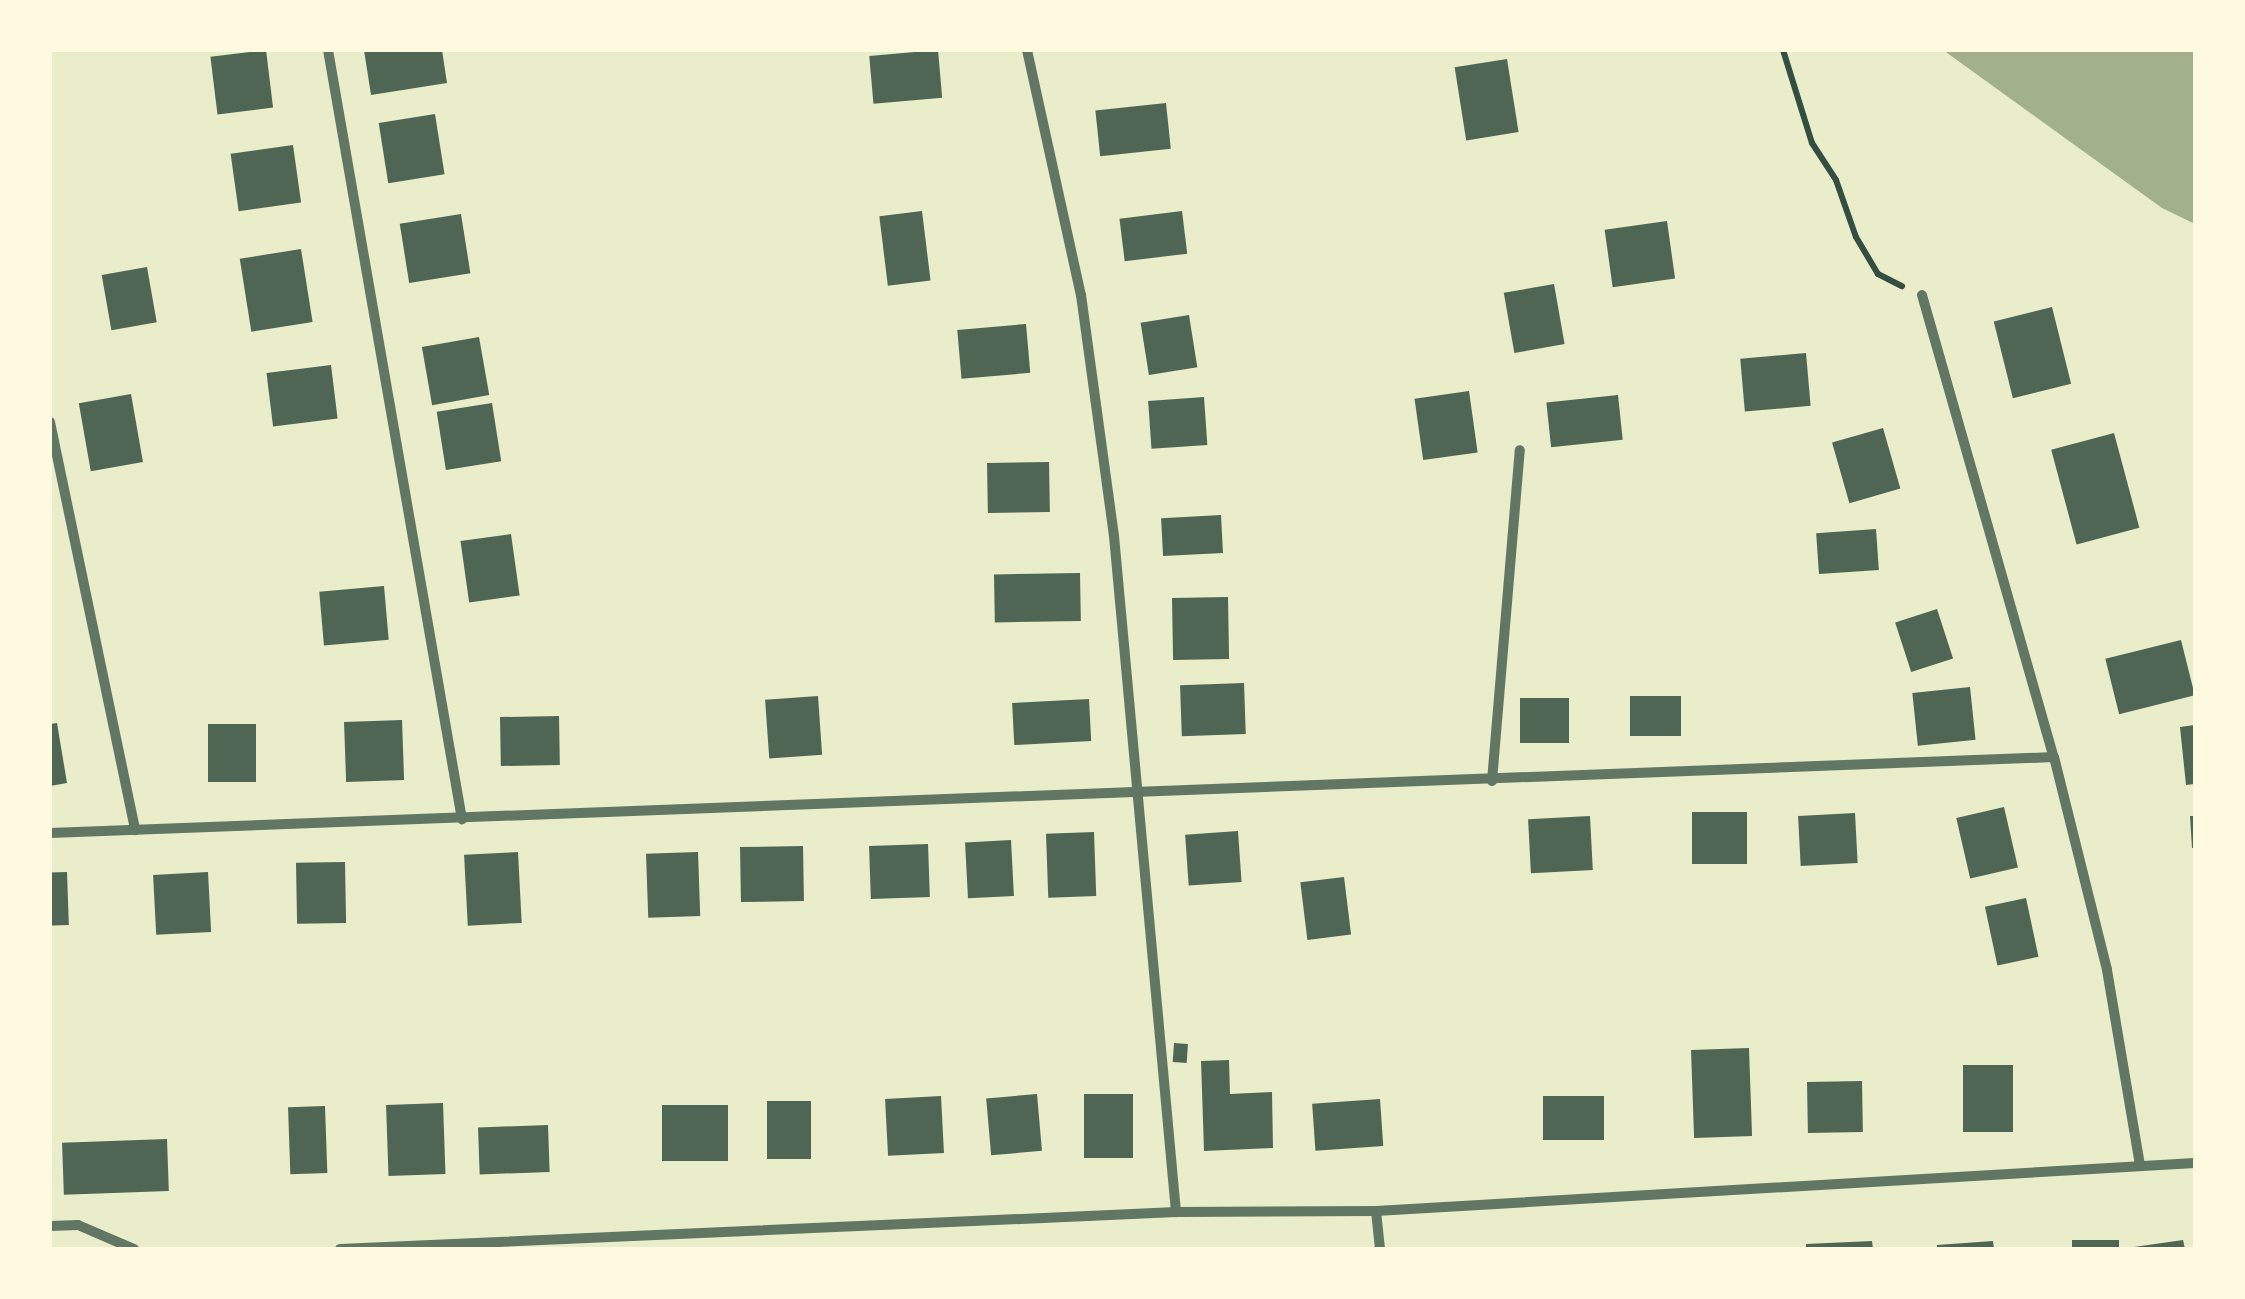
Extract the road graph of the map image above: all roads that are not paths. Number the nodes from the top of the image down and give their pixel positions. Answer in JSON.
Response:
{"nodes":[{"id":1,"x":328,"y":50,"type":"edge"},
{"id":2,"x":1027,"y":50,"type":"edge"},
{"id":3,"x":1922,"y":294,"type":"road end"},
{"id":4,"x":50,"y":422,"type":"edge"},
{"id":5,"x":1520,"y":450,"type":"dead end"},
{"id":6,"x":2054,"y":757,"type":"junction"},
{"id":7,"x":1492,"y":781,"type":"junction"},
{"id":8,"x":1134,"y":797,"type":"junction"},
{"id":9,"x":462,"y":820,"type":"junction"},
{"id":10,"x":135,"y":830,"type":"junction"},
{"id":11,"x":50,"y":833,"type":"edge"},
{"id":12,"x":2195,"y":1163,"type":"edge"},
{"id":13,"x":2140,"y":1165,"type":"junction"},
{"id":14,"x":1376,"y":1210,"type":"junction"},
{"id":15,"x":1176,"y":1212,"type":"junction"},
{"id":16,"x":50,"y":1226,"type":"edge"},
{"id":17,"x":134,"y":1249,"type":"edge"},
{"id":18,"x":340,"y":1249,"type":"edge"},
{"id":19,"x":1380,"y":1249,"type":"edge"}],
"edges":[{"from":1,"to":9,"type":"street"},
{"from":2,"to":8,"type":"street"},
{"from":3,"to":6,"type":"street"},
{"from":4,"to":10,"type":"street"},
{"from":5,"to":7,"type":"street"},
{"from":6,"to":7,"type":"street"},
{"from":6,"to":13,"type":"street"},
{"from":7,"to":8,"type":"street"},
{"from":8,"to":9,"type":"street"},
{"from":8,"to":15,"type":"street"},
{"from":9,"to":10,"type":"street"},
{"from":10,"to":11,"type":"street"},
{"from":12,"to":13,"type":"street"},
{"from":13,"to":14,"type":"street"},
{"from":14,"to":15,"type":"street"},
{"from":14,"to":19,"type":"street"},
{"from":15,"to":18,"type":"street"},
{"from":16,"to":17,"type":"street"}]}
